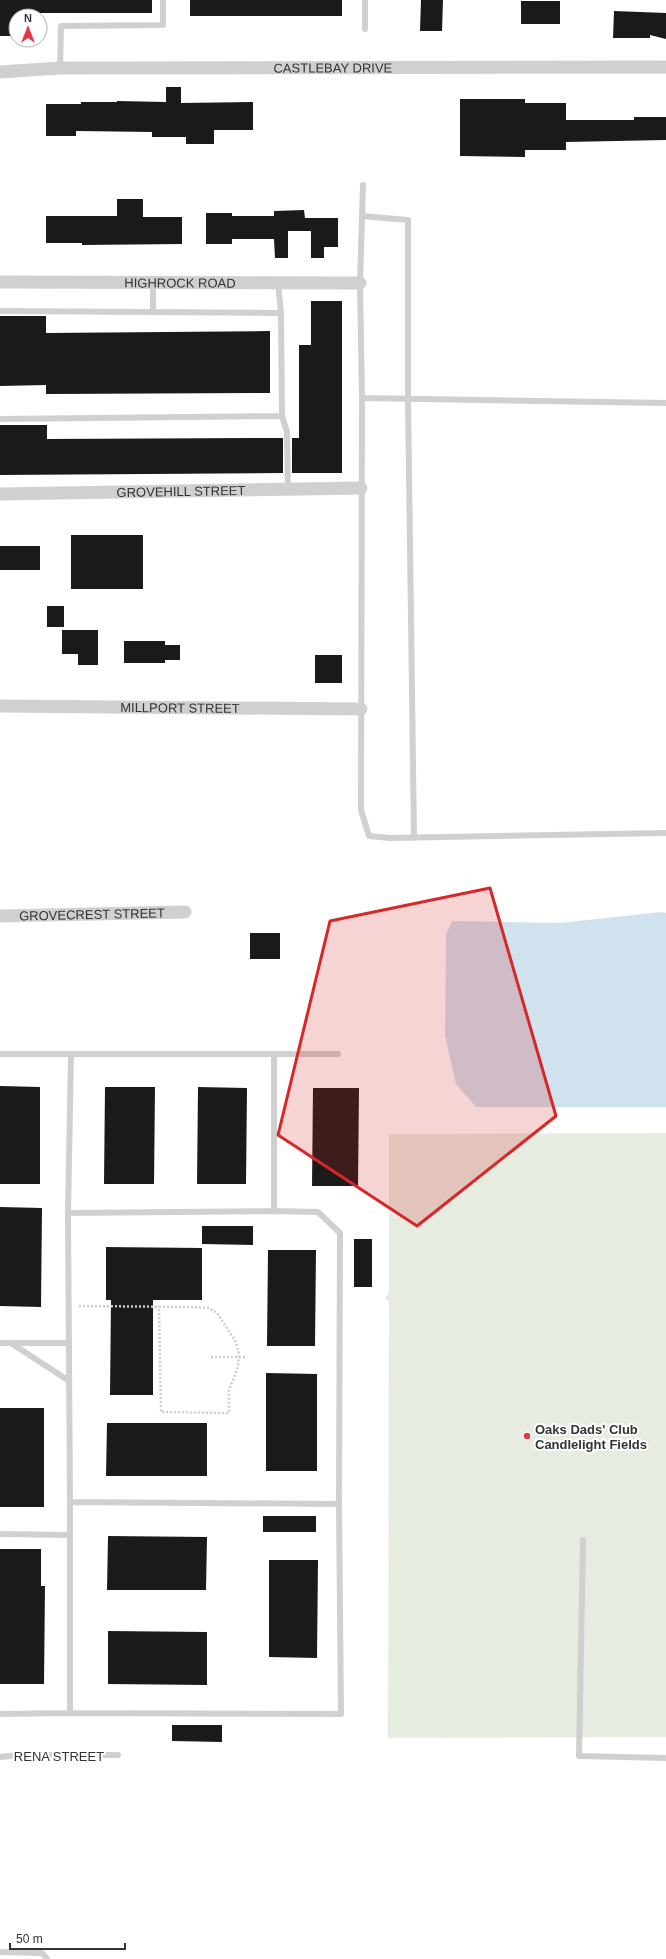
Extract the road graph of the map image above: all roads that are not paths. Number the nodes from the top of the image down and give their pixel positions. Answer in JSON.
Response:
{"nodes":[{"id":1,"x":163,"y":0,"type":"edge"},
{"id":2,"x":365,"y":0,"type":"edge"},
{"id":3,"x":365,"y":29,"type":"dead end"},
{"id":4,"x":666,"y":67,"type":"edge"},
{"id":5,"x":60,"y":68,"type":"junction"},
{"id":6,"x":0,"y":72,"type":"edge"},
{"id":7,"x":363,"y":185,"type":"dead end"},
{"id":8,"x":362,"y":216,"type":"junction"},
{"id":9,"x":0,"y":282,"type":"edge"},
{"id":10,"x":153,"y":283,"type":"junction"},
{"id":11,"x":278,"y":283,"type":"junction"},
{"id":12,"x":360,"y":283,"type":"junction"},
{"id":13,"x":0,"y":310,"type":"edge"},
{"id":14,"x":152,"y":311,"type":"junction"},
{"id":15,"x":281,"y":313,"type":"junction"},
{"id":16,"x":362,"y":398,"type":"junction"},
{"id":17,"x":408,"y":398,"type":"junction"},
{"id":18,"x":666,"y":402,"type":"edge"},
{"id":19,"x":282,"y":416,"type":"junction"},
{"id":20,"x":0,"y":419,"type":"edge"},
{"id":21,"x":361,"y":488,"type":"junction"},
{"id":22,"x":288,"y":490,"type":"junction"},
{"id":23,"x":0,"y":494,"type":"edge"},
{"id":24,"x":0,"y":706,"type":"edge"},
{"id":25,"x":361,"y":709,"type":"junction"},
{"id":26,"x":666,"y":832,"type":"edge"},
{"id":27,"x":414,"y":838,"type":"junction"},
{"id":28,"x":185,"y":912,"type":"dead end"},
{"id":29,"x":0,"y":916,"type":"edge"},
{"id":30,"x":0,"y":1054,"type":"edge"},
{"id":31,"x":71,"y":1054,"type":"junction"},
{"id":32,"x":274,"y":1054,"type":"junction"},
{"id":33,"x":338,"y":1054,"type":"dead end"},
{"id":34,"x":274,"y":1211,"type":"junction"},
{"id":35,"x":68,"y":1213,"type":"junction"},
{"id":36,"x":0,"y":1344,"type":"edge"},
{"id":37,"x":11,"y":1344,"type":"junction"},
{"id":38,"x":69,"y":1344,"type":"junction"},
{"id":39,"x":69,"y":1381,"type":"junction"},
{"id":40,"x":70,"y":1502,"type":"junction"},
{"id":41,"x":339,"y":1504,"type":"junction"},
{"id":42,"x":0,"y":1534,"type":"edge"},
{"id":43,"x":70,"y":1535,"type":"junction"},
{"id":44,"x":583,"y":1540,"type":"dead end"},
{"id":45,"x":70,"y":1713,"type":"junction"},
{"id":46,"x":0,"y":1714,"type":"edge"},
{"id":47,"x":118,"y":1756,"type":"dead end"},
{"id":48,"x":0,"y":1757,"type":"edge"},
{"id":49,"x":666,"y":1758,"type":"edge"},
{"id":50,"x":0,"y":1952,"type":"edge"},
{"id":51,"x":47,"y":1959,"type":"edge"}],
"edges":[{"from":1,"to":5,"type":"lane"},
{"from":2,"to":3,"type":"lane"},
{"from":4,"to":5,"type":"street","name":"CASTLEBAY DRIVE"},
{"from":5,"to":6,"type":"street","name":"CASTLEBAY DRIVE"},
{"from":7,"to":8,"type":"lane"},
{"from":8,"to":12,"type":"lane"},
{"from":8,"to":17,"type":"lane"},
{"from":9,"to":10,"type":"street","name":"HIGHROCK ROAD"},
{"from":10,"to":11,"type":"street","name":"HIGHROCK ROAD"},
{"from":10,"to":14,"type":"lane"},
{"from":11,"to":12,"type":"street","name":"HIGHROCK ROAD"},
{"from":11,"to":15,"type":"lane"},
{"from":12,"to":16,"type":"lane"},
{"from":13,"to":14,"type":"lane"},
{"from":14,"to":15,"type":"lane"},
{"from":15,"to":19,"type":"lane"},
{"from":16,"to":17,"type":"lane"},
{"from":16,"to":21,"type":"lane"},
{"from":17,"to":18,"type":"lane"},
{"from":17,"to":27,"type":"lane"},
{"from":19,"to":20,"type":"lane"},
{"from":19,"to":22,"type":"lane"},
{"from":21,"to":22,"type":"street","name":"GROVEHILL STREET"},
{"from":21,"to":25,"type":"lane"},
{"from":22,"to":23,"type":"street","name":"GROVEHILL STREET"},
{"from":24,"to":25,"type":"street","name":"MILLPORT STREET"},
{"from":25,"to":27,"type":"lane"},
{"from":26,"to":27,"type":"lane"},
{"from":28,"to":29,"type":"street","name":"GROVECREST STREET"},
{"from":30,"to":31,"type":"lane"},
{"from":31,"to":32,"type":"lane"},
{"from":31,"to":35,"type":"lane"},
{"from":32,"to":33,"type":"lane"},
{"from":32,"to":34,"type":"lane"},
{"from":34,"to":35,"type":"lane"},
{"from":34,"to":41,"type":"lane"},
{"from":35,"to":38,"type":"lane"},
{"from":36,"to":37,"type":"lane"},
{"from":37,"to":38,"type":"lane"},
{"from":37,"to":39,"type":"lane"},
{"from":38,"to":39,"type":"lane"},
{"from":39,"to":40,"type":"lane"},
{"from":40,"to":41,"type":"lane"},
{"from":40,"to":43,"type":"lane"},
{"from":41,"to":45,"type":"lane"},
{"from":42,"to":43,"type":"lane"},
{"from":43,"to":45,"type":"lane"},
{"from":44,"to":49,"type":"lane"},
{"from":45,"to":46,"type":"lane"},
{"from":47,"to":48,"type":"lane","name":"RENA STREET"},
{"from":50,"to":51,"type":"lane"}]}
